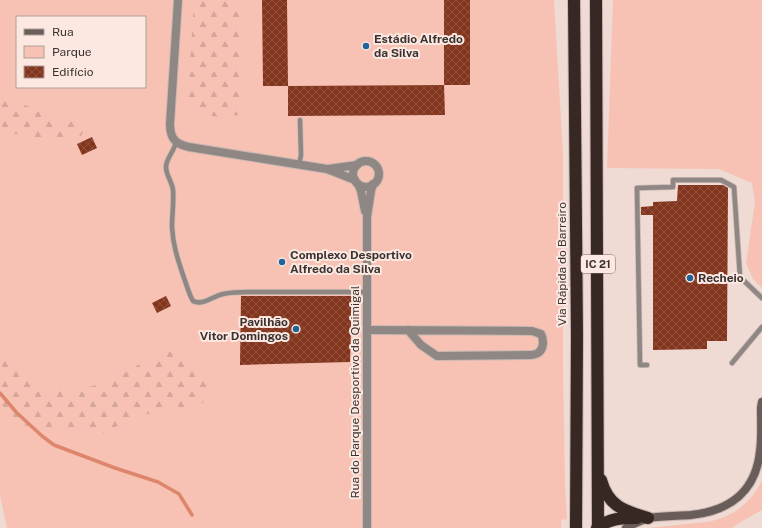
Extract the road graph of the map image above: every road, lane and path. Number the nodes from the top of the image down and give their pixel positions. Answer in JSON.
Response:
{"nodes":[{"id":1,"x":178,"y":0,"type":"edge"},
{"id":2,"x":574,"y":0,"type":"edge"},
{"id":3,"x":596,"y":0,"type":"edge"},
{"id":4,"x":300,"y":120,"type":"dead end"},
{"id":5,"x":176,"y":141,"type":"junction"},
{"id":6,"x":298,"y":164,"type":"junction"},
{"id":7,"x":357,"y":165,"type":"junction"},
{"id":8,"x":327,"y":169,"type":"junction"},
{"id":9,"x":356,"y":182,"type":"junction"},
{"id":10,"x":374,"y":184,"type":"junction"},
{"id":11,"x":366,"y":217,"type":"junction"},
{"id":12,"x":367,"y":292,"type":"junction"},
{"id":13,"x":762,"y":298,"type":"edge"},
{"id":14,"x":762,"y":327,"type":"edge"},
{"id":15,"x":367,"y":330,"type":"junction"},
{"id":16,"x":408,"y":330,"type":"junction"},
{"id":17,"x":732,"y":363,"type":"dead end"},
{"id":18,"x":647,"y":365,"type":"dead end"},
{"id":19,"x":762,"y":402,"type":"edge"},
{"id":20,"x":599,"y":469,"type":"junction"},
{"id":21,"x":648,"y":518,"type":"junction"},
{"id":22,"x":367,"y":528,"type":"edge"},
{"id":23,"x":576,"y":528,"type":"edge"},
{"id":24,"x":598,"y":528,"type":"edge"},
{"id":25,"x":626,"y":528,"type":"edge"}],
"edges":[{"from":1,"to":5,"type":"street"},
{"from":2,"to":23,"type":"highway","name":"Via Rápida do Barreiro","number":"IC 21"},
{"from":3,"to":20,"type":"highway","number":"IC 21"},
{"from":4,"to":6,"type":"lane"},
{"from":5,"to":6,"type":"street"},
{"from":5,"to":12,"type":"lane"},
{"from":6,"to":8,"type":"street"},
{"from":7,"to":8,"type":"street"},
{"from":7,"to":9,"type":"street"},
{"from":7,"to":10,"type":"street"},
{"from":8,"to":9,"type":"street"},
{"from":9,"to":10,"type":"street"},
{"from":9,"to":11,"type":"street"},
{"from":10,"to":11,"type":"street","name":"Rua do Parque Desportivo da Quimigal"},
{"from":11,"to":12,"type":"street","name":"Rua do Parque Desportivo da Quimigal"},
{"from":12,"to":15,"type":"street","name":"Rua do Parque Desportivo da Quimigal"},
{"from":13,"to":18,"type":"lane"},
{"from":14,"to":17,"type":"lane"},
{"from":15,"to":16,"type":"street"},
{"from":15,"to":22,"type":"street","name":"Rua do Parque Desportivo da Quimigal"},
{"from":16,"to":16,"type":"street"},
{"from":19,"to":21,"type":"street"},
{"from":20,"to":21,"type":"highway"},
{"from":20,"to":24,"type":"highway","number":"IC 21"},
{"from":21,"to":24,"type":"highway"},
{"from":21,"to":25,"type":"street"}]}
